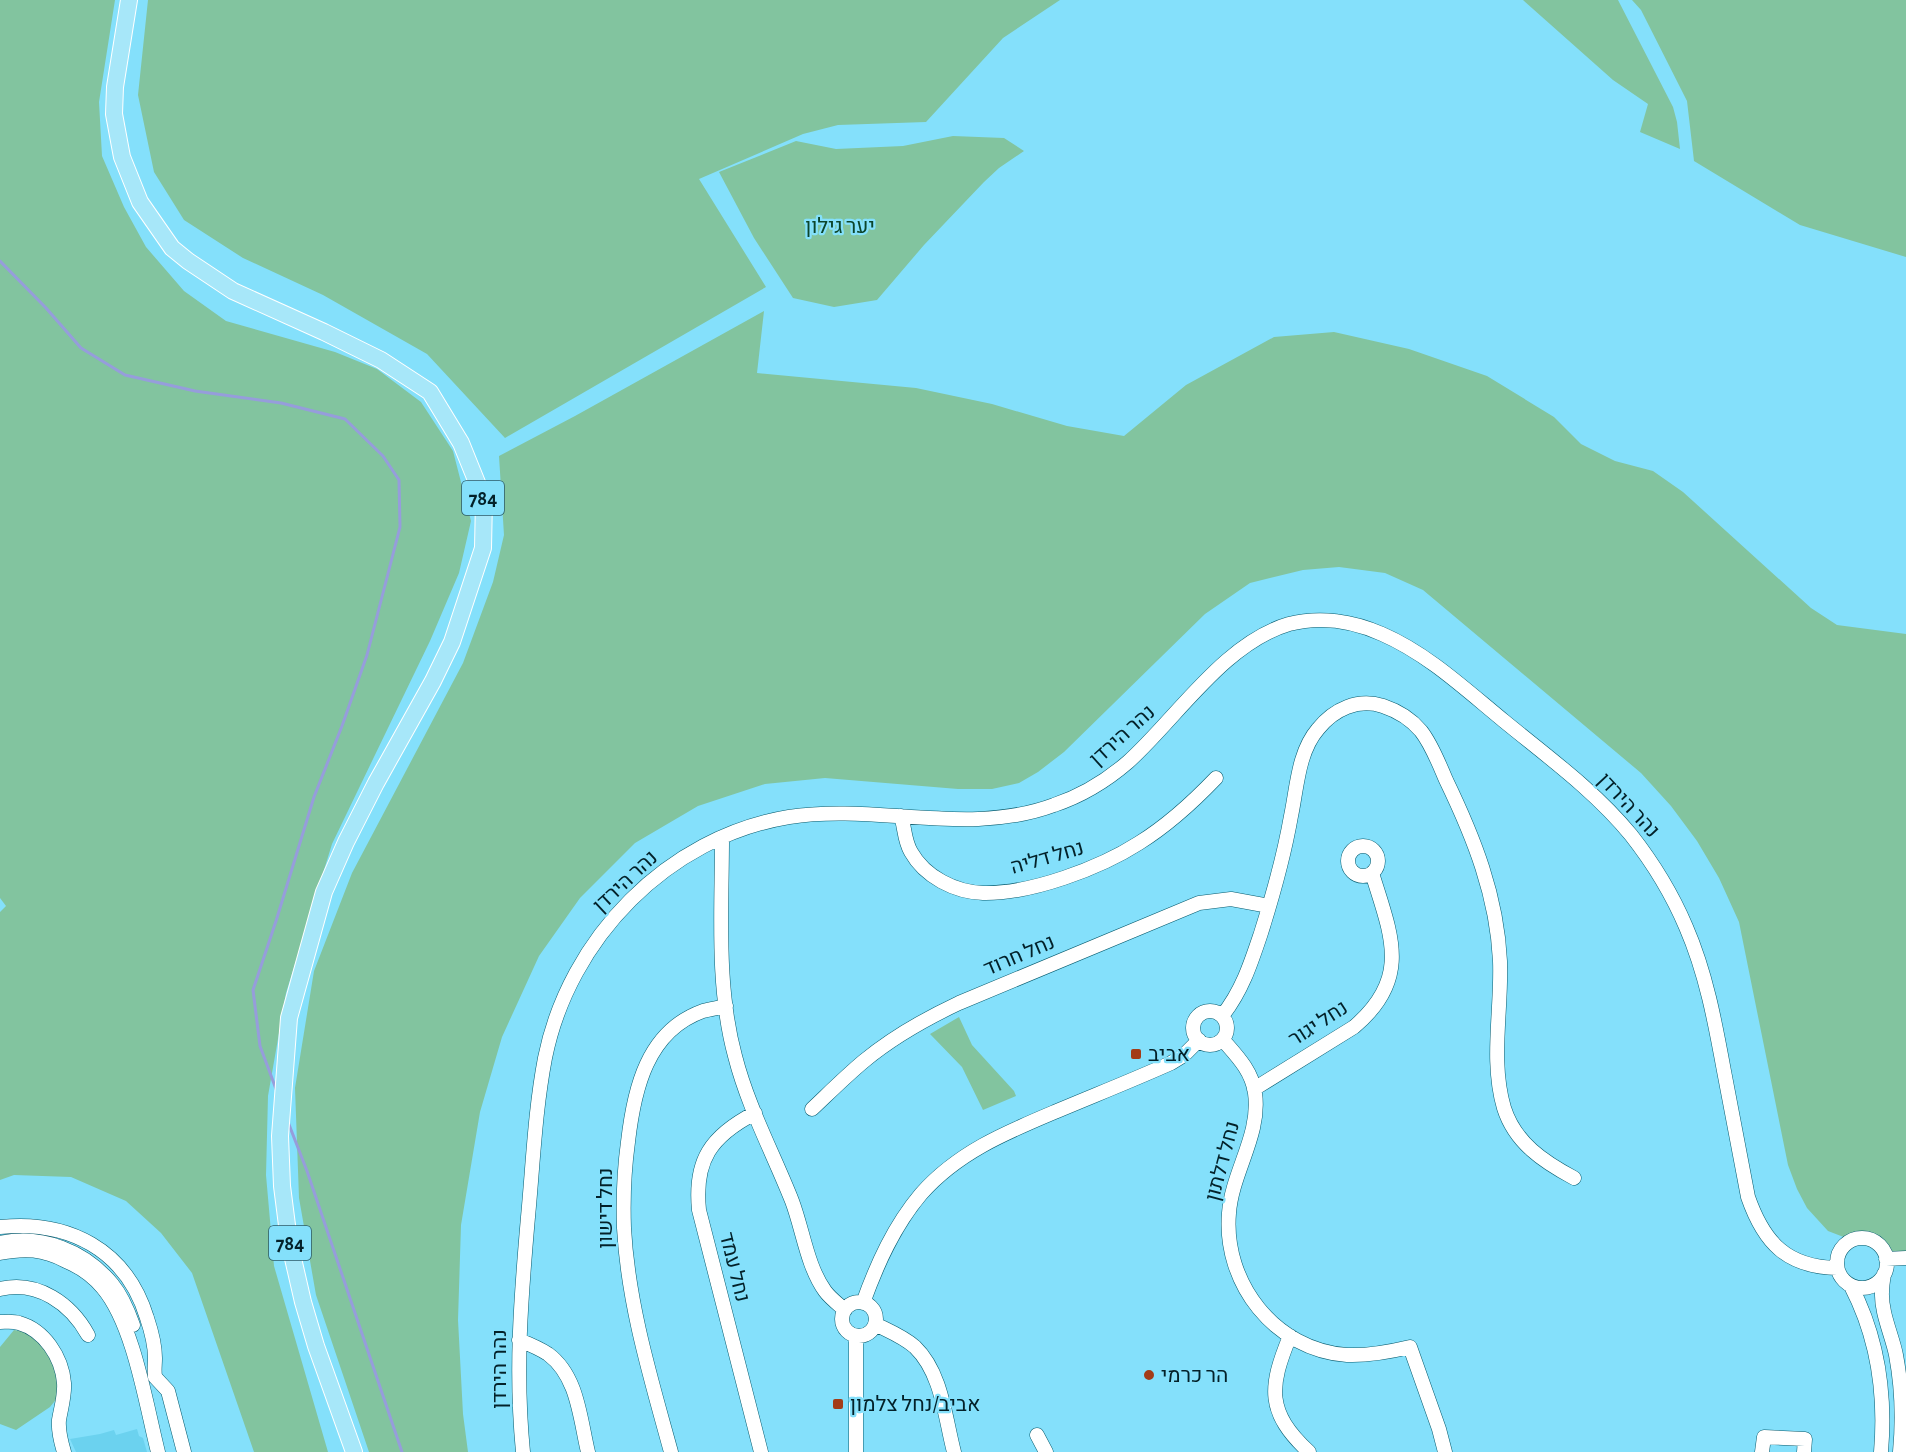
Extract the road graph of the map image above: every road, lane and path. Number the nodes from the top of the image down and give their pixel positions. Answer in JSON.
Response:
{"nodes":[{"id":1,"x":129,"y":0,"type":"edge"},
{"id":2,"x":1216,"y":777,"type":"dead end"},
{"id":3,"x":901,"y":816,"type":"junction"},
{"id":4,"x":722,"y":838,"type":"junction"},
{"id":5,"x":1372,"y":873,"type":"dead end"},
{"id":6,"x":1269,"y":906,"type":"junction"},
{"id":7,"x":726,"y":1006,"type":"junction"},
{"id":8,"x":1222,"y":1016,"type":"junction"},
{"id":9,"x":1199,"y":1040,"type":"junction"},
{"id":10,"x":1222,"y":1040,"type":"junction"},
{"id":11,"x":1254,"y":1089,"type":"junction"},
{"id":12,"x":812,"y":1109,"type":"dead end"},
{"id":13,"x":755,"y":1113,"type":"junction"},
{"id":14,"x":1574,"y":1178,"type":"dead end"},
{"id":15,"x":0,"y":1227,"type":"edge"},
{"id":16,"x":0,"y":1243,"type":"edge"},
{"id":17,"x":0,"y":1253,"type":"edge"},
{"id":18,"x":1906,"y":1258,"type":"edge"},
{"id":19,"x":1886,"y":1259,"type":"junction"},
{"id":20,"x":1838,"y":1268,"type":"junction"},
{"id":21,"x":1884,"y":1274,"type":"junction"},
{"id":22,"x":1851,"y":1286,"type":"junction"},
{"id":23,"x":0,"y":1290,"type":"edge"},
{"id":24,"x":863,"y":1303,"type":"junction"},
{"id":25,"x":845,"y":1310,"type":"junction"},
{"id":26,"x":0,"y":1322,"type":"edge"},
{"id":27,"x":875,"y":1324,"type":"junction"},
{"id":28,"x":88,"y":1335,"type":"dead end"},
{"id":29,"x":856,"y":1336,"type":"junction"},
{"id":30,"x":1290,"y":1336,"type":"junction"},
{"id":31,"x":519,"y":1340,"type":"junction"},
{"id":32,"x":147,"y":1374,"type":"junction"},
{"id":33,"x":1037,"y":1436,"type":"dead end"},
{"id":34,"x":64,"y":1452,"type":"edge"},
{"id":35,"x":158,"y":1452,"type":"edge"},
{"id":36,"x":167,"y":1452,"type":"edge"},
{"id":37,"x":184,"y":1452,"type":"edge"},
{"id":38,"x":354,"y":1452,"type":"edge"},
{"id":39,"x":523,"y":1452,"type":"edge"},
{"id":40,"x":588,"y":1452,"type":"edge"},
{"id":41,"x":670,"y":1452,"type":"edge"},
{"id":42,"x":761,"y":1452,"type":"edge"},
{"id":43,"x":856,"y":1452,"type":"edge"},
{"id":44,"x":954,"y":1452,"type":"edge"},
{"id":45,"x":1046,"y":1452,"type":"edge"},
{"id":46,"x":1309,"y":1452,"type":"edge"},
{"id":47,"x":1445,"y":1452,"type":"edge"},
{"id":48,"x":1762,"y":1452,"type":"edge"},
{"id":49,"x":1804,"y":1452,"type":"edge"},
{"id":50,"x":1881,"y":1452,"type":"edge"},
{"id":51,"x":1900,"y":1452,"type":"edge"}],
"edges":[{"from":1,"to":38,"type":"main road","number":"784"},
{"from":2,"to":3,"type":"street","name":"נחל דליה"},
{"from":3,"to":4,"type":"street","name":"נהר הירדן"},
{"from":3,"to":20,"type":"street","name":"נהר הירדן"},
{"from":4,"to":7,"type":"street"},
{"from":4,"to":31,"type":"street","name":"נהר הירדן"},
{"from":5,"to":11,"type":"street","name":"נחל יגור"},
{"from":6,"to":8,"type":"street"},
{"from":6,"to":12,"type":"street","name":"נחל חרוד"},
{"from":6,"to":14,"type":"street"},
{"from":7,"to":13,"type":"street"},
{"from":7,"to":41,"type":"street","name":"נחל דישון"},
{"from":8,"to":9,"type":"street"},
{"from":8,"to":10,"type":"street"},
{"from":9,"to":10,"type":"street"},
{"from":9,"to":24,"type":"street"},
{"from":10,"to":11,"type":"street","name":"נחל דלתון"},
{"from":11,"to":30,"type":"street","name":"נחל דלתון"},
{"from":13,"to":25,"type":"street"},
{"from":13,"to":42,"type":"street","name":"נחל עמד"},
{"from":15,"to":32,"type":"street"},
{"from":16,"to":32,"type":"street"},
{"from":17,"to":32,"type":"street"},
{"from":18,"to":19,"type":"street"},
{"from":19,"to":20,"type":"street"},
{"from":19,"to":21,"type":"street"},
{"from":20,"to":22,"type":"street"},
{"from":21,"to":22,"type":"street"},
{"from":21,"to":51,"type":"street"},
{"from":22,"to":50,"type":"street"},
{"from":23,"to":28,"type":"street"},
{"from":24,"to":25,"type":"street"},
{"from":24,"to":27,"type":"street"},
{"from":25,"to":29,"type":"street"},
{"from":26,"to":34,"type":"street"},
{"from":27,"to":29,"type":"street"},
{"from":27,"to":44,"type":"street"},
{"from":29,"to":43,"type":"street"},
{"from":30,"to":46,"type":"street"},
{"from":30,"to":47,"type":"street","name":"נחל דלתון"},
{"from":31,"to":39,"type":"street","name":"נהר הירדן"},
{"from":31,"to":40,"type":"street"},
{"from":32,"to":35,"type":"street"},
{"from":32,"to":36,"type":"street"},
{"from":32,"to":37,"type":"street"},
{"from":33,"to":45,"type":"street"},
{"from":48,"to":49,"type":"street"}]}
